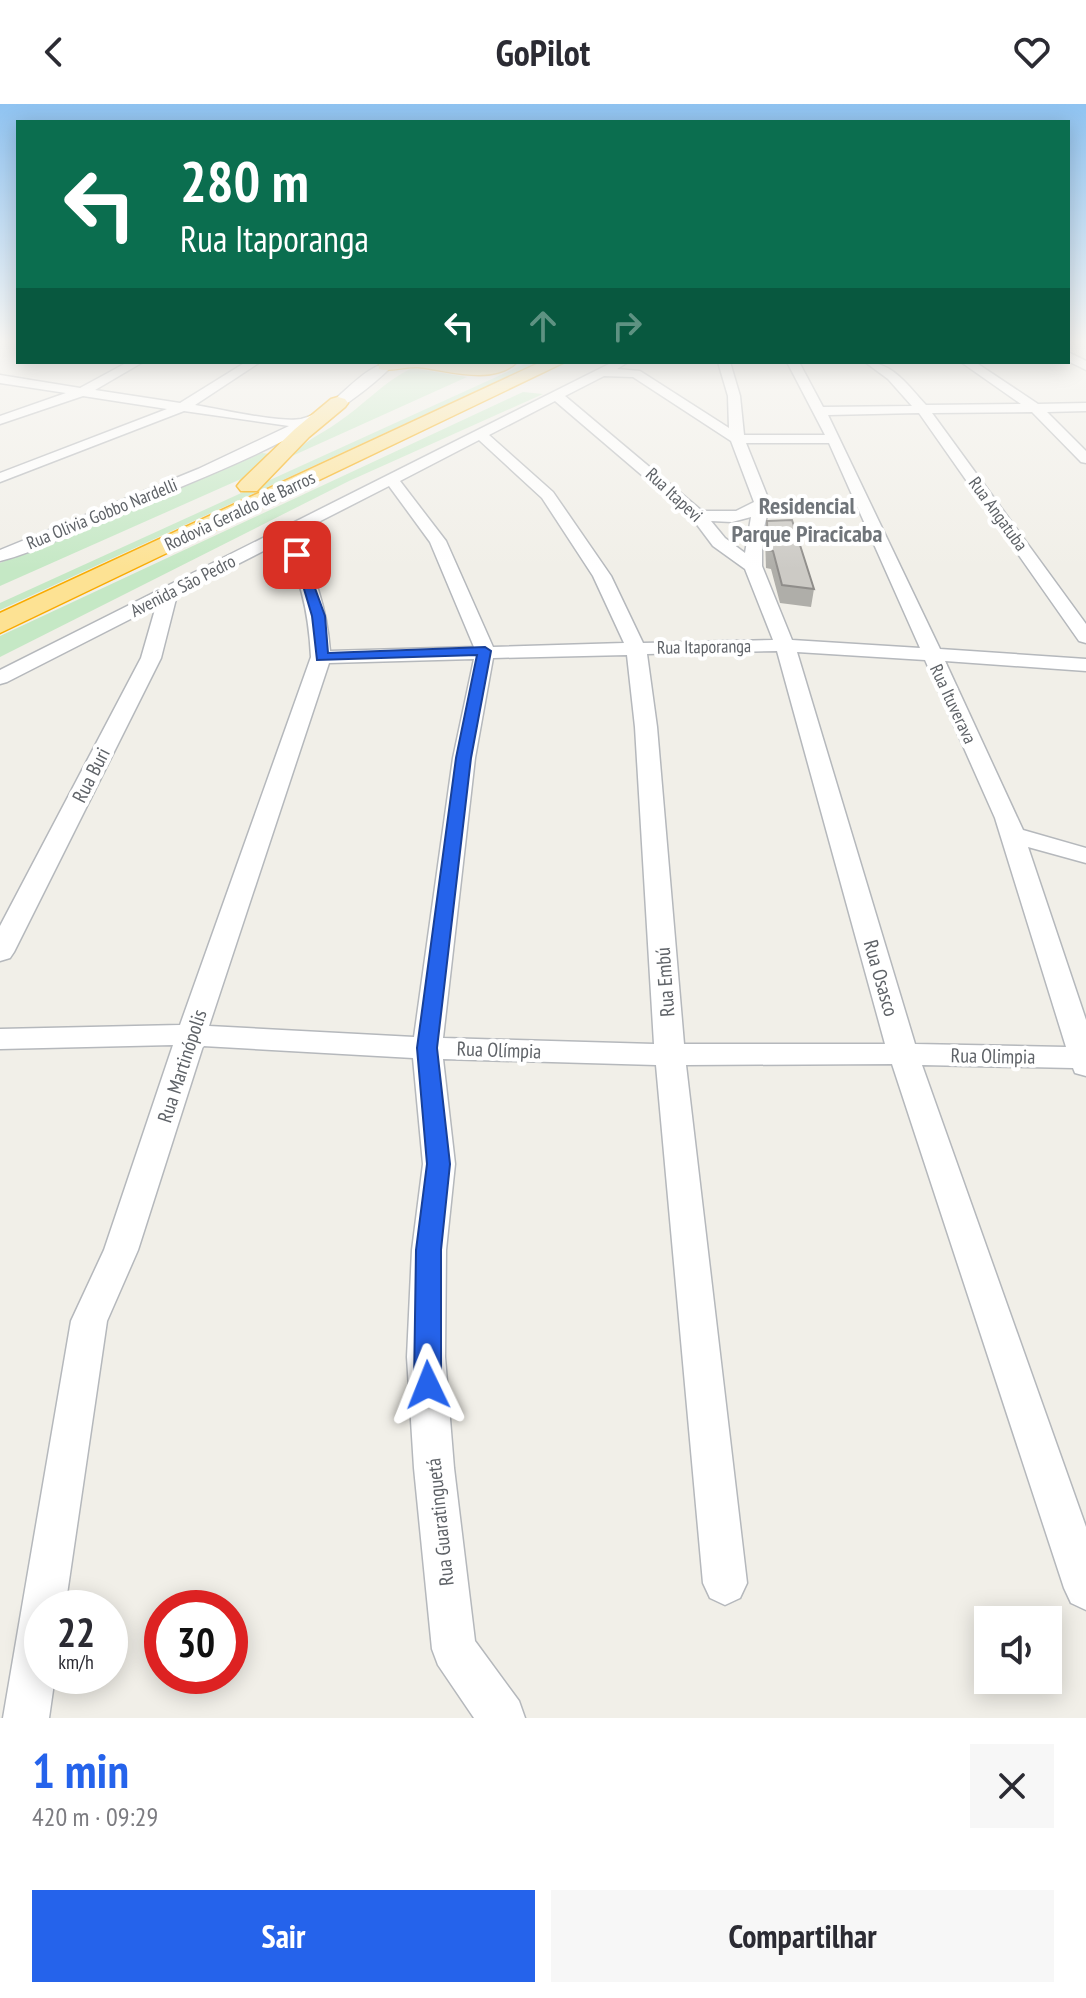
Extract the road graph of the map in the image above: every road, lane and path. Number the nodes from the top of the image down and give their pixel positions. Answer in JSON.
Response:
{"nodes":[{"id":1,"x":154,"y":418,"type":"edge"},
{"id":2,"x":228,"y":418,"type":"edge"},
{"id":3,"x":315,"y":418,"type":"edge"},
{"id":4,"x":334,"y":418,"type":"edge"},
{"id":5,"x":396,"y":418,"type":"edge"},
{"id":6,"x":437,"y":418,"type":"edge"},
{"id":7,"x":512,"y":418,"type":"edge"},
{"id":8,"x":583,"y":418,"type":"edge"},
{"id":9,"x":705,"y":418,"type":"edge"},
{"id":10,"x":736,"y":418,"type":"edge"},
{"id":11,"x":823,"y":418,"type":"edge"},
{"id":12,"x":929,"y":418,"type":"edge"},
{"id":13,"x":1046,"y":418,"type":"edge"},
{"id":14,"x":296,"y":431,"type":"junction"},
{"id":15,"x":480,"y":434,"type":"junction"},
{"id":16,"x":737,"y":439,"type":"junction"},
{"id":17,"x":834,"y":439,"type":"junction"},
{"id":18,"x":1086,"y":459,"type":"edge"},
{"id":19,"x":0,"y":478,"type":"edge"},
{"id":20,"x":391,"y":479,"type":"junction"},
{"id":21,"x":249,"y":486,"type":"junction"},
{"id":22,"x":762,"y":503,"type":"junction"},
{"id":23,"x":698,"y":515,"type":"junction"},
{"id":24,"x":284,"y":534,"type":"junction"},
{"id":25,"x":0,"y":556,"type":"edge"},
{"id":26,"x":753,"y":566,"type":"junction"},
{"id":27,"x":169,"y":593,"type":"junction"},
{"id":28,"x":54,"y":599,"type":"junction"},
{"id":29,"x":0,"y":624,"type":"edge"},
{"id":30,"x":1086,"y":637,"type":"edge"},
{"id":31,"x":785,"y":645,"type":"junction"},
{"id":32,"x":636,"y":648,"type":"junction"},
{"id":33,"x":485,"y":651,"type":"junction"},
{"id":34,"x":931,"y":655,"type":"junction"},
{"id":35,"x":321,"y":657,"type":"junction"},
{"id":36,"x":1086,"y":665,"type":"edge"},
{"id":37,"x":0,"y":678,"type":"edge"},
{"id":38,"x":1012,"y":834,"type":"junction"},
{"id":39,"x":1086,"y":856,"type":"edge"},
{"id":40,"x":0,"y":952,"type":"edge"},
{"id":41,"x":192,"y":1035,"type":"junction"},
{"id":42,"x":0,"y":1039,"type":"edge"},
{"id":43,"x":427,"y":1048,"type":"junction"},
{"id":44,"x":903,"y":1054,"type":"junction"},
{"id":45,"x":670,"y":1055,"type":"junction"},
{"id":46,"x":1084,"y":1062,"type":"edge"},
{"id":47,"x":725,"y":1583,"type":"dead end"},
{"id":48,"x":1086,"y":1588,"type":"edge"},
{"id":49,"x":46,"y":1590,"type":"edge"},
{"id":50,"x":30,"y":1694,"type":"edge"},
{"id":51,"x":26,"y":1718,"type":"edge"},
{"id":52,"x":502,"y":1718,"type":"edge"}],
"edges":[{"from":1,"to":19,"type":"street"},
{"from":2,"to":14,"type":"street"},
{"from":3,"to":14,"type":"highway"},
{"from":4,"to":14,"type":"street","name":"Rua Olivia Gobbo Nardelli"},
{"from":5,"to":21,"type":"highway","name":"Rodovia Geraldo de Barros"},
{"from":6,"to":28,"type":"highway","name":"Rodovia Geraldo de Barros"},
{"from":7,"to":15,"type":"street","name":"Avenida São Pedro"},
{"from":8,"to":23,"type":"street","name":"Rua Itapevi"},
{"from":9,"to":16,"type":"street"},
{"from":10,"to":16,"type":"street"},
{"from":11,"to":17,"type":"street","name":"Rua Ituverava"},
{"from":12,"to":30,"type":"street","name":"Rua Angatuba"},
{"from":13,"to":18,"type":"street"},
{"from":14,"to":21,"type":"highway"},
{"from":14,"to":25,"type":"street","name":"Rua Olivia Gobbo Nardelli"},
{"from":15,"to":20,"type":"street","name":"Avenida São Pedro"},
{"from":15,"to":32,"type":"street","name":"Rua Embú"},
{"from":16,"to":17,"type":"street"},
{"from":16,"to":22,"type":"street"},
{"from":17,"to":34,"type":"street","name":"Rua Ituverava"},
{"from":20,"to":24,"type":"street","name":"Avenida São Pedro"},
{"from":20,"to":33,"type":"street"},
{"from":21,"to":28,"type":"highway","name":"Rodovia Geraldo de Barros"},
{"from":22,"to":23,"type":"street"},
{"from":22,"to":26,"type":"street","name":"Rua Osasco"},
{"from":23,"to":26,"type":"street","name":"Rua Itapevi"},
{"from":24,"to":27,"type":"street","name":"Avenida São Pedro"},
{"from":24,"to":35,"type":"street","name":"Rua Martinópolis"},
{"from":26,"to":31,"type":"street","name":"Rua Osasco"},
{"from":27,"to":37,"type":"street","name":"Avenida São Pedro"},
{"from":27,"to":40,"type":"street","name":"Rua Buri"},
{"from":28,"to":29,"type":"highway","name":"Rodovia Geraldo de Barros"},
{"from":31,"to":32,"type":"street","name":"Rua Itaporanga"},
{"from":31,"to":34,"type":"street","name":"Rua Itaporanga"},
{"from":31,"to":44,"type":"street","name":"Rua Osasco"},
{"from":32,"to":33,"type":"street","name":"Rua Itaporanga"},
{"from":32,"to":45,"type":"street","name":"Rua Embú"},
{"from":33,"to":35,"type":"street","name":"Rua Itaporanga"},
{"from":33,"to":43,"type":"street","name":"Rua Guaratinguetá"},
{"from":34,"to":36,"type":"street","name":"Rua Itaporanga"},
{"from":34,"to":38,"type":"street","name":"Rua Ituverava"},
{"from":35,"to":41,"type":"street","name":"Rua Martinópolis"},
{"from":38,"to":39,"type":"street"},
{"from":38,"to":46,"type":"street","name":"Rua Ituverava"},
{"from":41,"to":42,"type":"street","name":"Rua Olímpia"},
{"from":41,"to":43,"type":"street","name":"Rua Olímpia"},
{"from":41,"to":49,"type":"street","name":"Rua Martinópolis"},
{"from":43,"to":45,"type":"street","name":"Rua Olímpia"},
{"from":43,"to":52,"type":"street","name":"Rua Guaratinguetá"},
{"from":44,"to":45,"type":"street","name":"Rua Olímpia"},
{"from":44,"to":46,"type":"street","name":"Rua Olimpia"},
{"from":44,"to":48,"type":"street","name":"Rua Osasco"},
{"from":45,"to":47,"type":"street","name":"Rua Embú"},
{"from":50,"to":51,"type":"street"}]}
